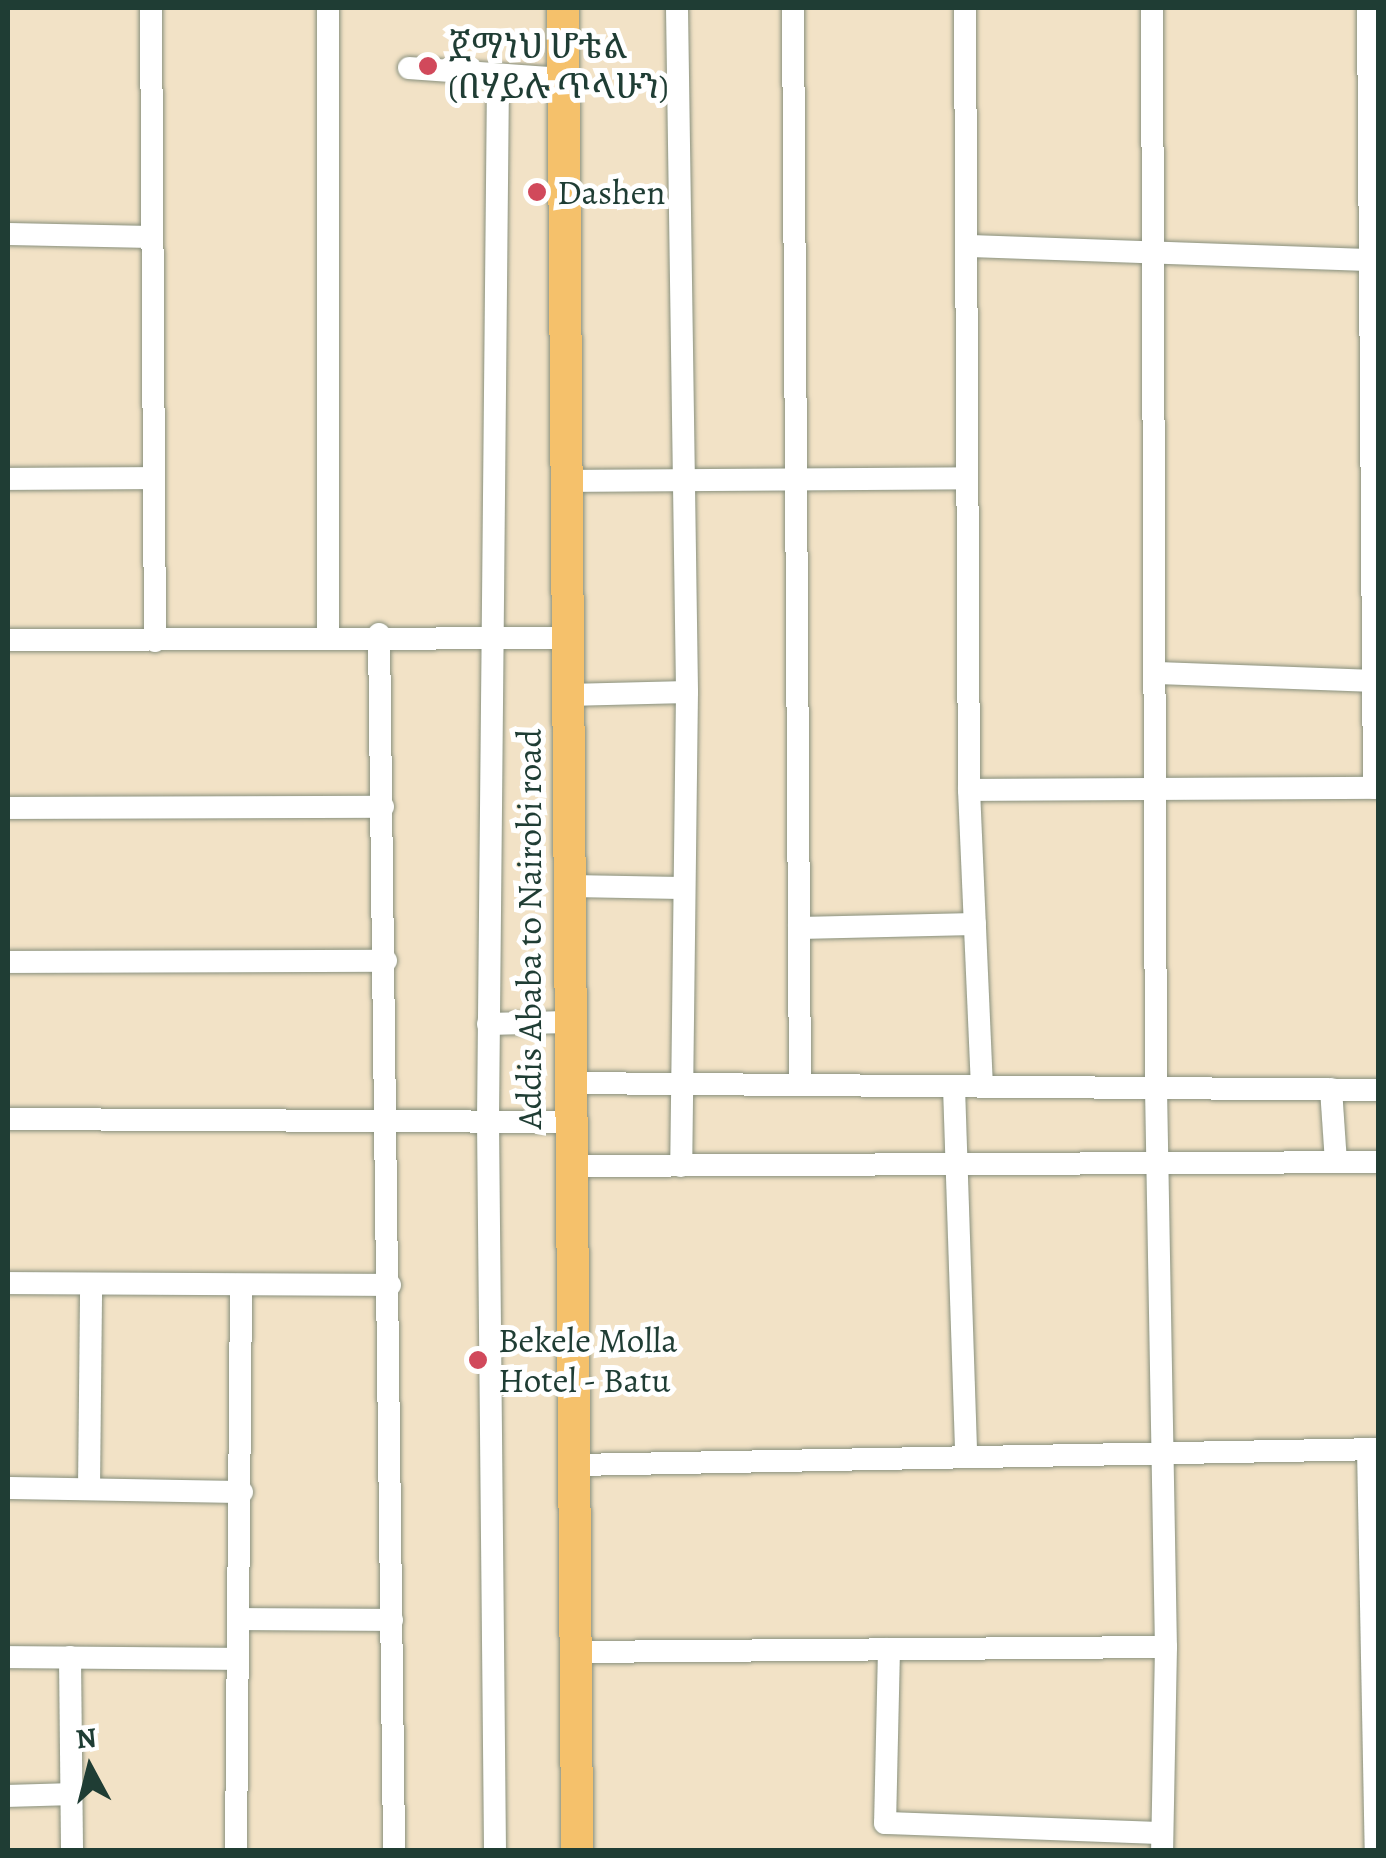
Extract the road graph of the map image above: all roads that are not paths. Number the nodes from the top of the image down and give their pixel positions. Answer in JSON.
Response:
{"nodes":[{"id":1,"x":151,"y":8,"type":"edge"},
{"id":2,"x":328,"y":8,"type":"edge"},
{"id":3,"x":563,"y":8,"type":"edge"},
{"id":4,"x":677,"y":8,"type":"edge"},
{"id":5,"x":793,"y":8,"type":"edge"},
{"id":6,"x":964,"y":8,"type":"edge"},
{"id":7,"x":1152,"y":8,"type":"edge"},
{"id":8,"x":1368,"y":8,"type":"edge"},
{"id":9,"x":1374,"y":44,"type":"edge"},
{"id":10,"x":409,"y":68,"type":"dead end"},
{"id":11,"x":498,"y":75,"type":"junction"},
{"id":12,"x":564,"y":79,"type":"junction"},
{"id":13,"x":8,"y":234,"type":"edge"},
{"id":14,"x":152,"y":237,"type":"junction"},
{"id":15,"x":967,"y":246,"type":"junction"},
{"id":16,"x":1154,"y":250,"type":"junction"},
{"id":17,"x":1373,"y":260,"type":"edge"},
{"id":18,"x":153,"y":478,"type":"junction"},
{"id":19,"x":967,"y":478,"type":"junction"},
{"id":20,"x":8,"y":479,"type":"edge"},
{"id":21,"x":685,"y":479,"type":"junction"},
{"id":22,"x":798,"y":479,"type":"junction"},
{"id":23,"x":568,"y":480,"type":"junction"},
{"id":24,"x":379,"y":634,"type":"junction"},
{"id":25,"x":328,"y":637,"type":"junction"},
{"id":26,"x":489,"y":637,"type":"junction"},
{"id":27,"x":568,"y":638,"type":"junction"},
{"id":28,"x":8,"y":640,"type":"edge"},
{"id":29,"x":155,"y":641,"type":"junction"},
{"id":30,"x":1155,"y":673,"type":"junction"},
{"id":31,"x":1376,"y":681,"type":"edge"},
{"id":32,"x":687,"y":692,"type":"junction"},
{"id":33,"x":568,"y":695,"type":"junction"},
{"id":34,"x":1156,"y":785,"type":"junction"},
{"id":35,"x":1376,"y":788,"type":"edge"},
{"id":36,"x":969,"y":790,"type":"junction"},
{"id":37,"x":382,"y":807,"type":"junction"},
{"id":38,"x":8,"y":808,"type":"edge"},
{"id":39,"x":568,"y":886,"type":"junction"},
{"id":40,"x":684,"y":888,"type":"junction"},
{"id":41,"x":976,"y":924,"type":"junction"},
{"id":42,"x":798,"y":928,"type":"junction"},
{"id":43,"x":386,"y":961,"type":"junction"},
{"id":44,"x":8,"y":962,"type":"edge"},
{"id":45,"x":568,"y":1022,"type":"junction"},
{"id":46,"x":488,"y":1024,"type":"junction"},
{"id":47,"x":567,"y":1084,"type":"junction"},
{"id":48,"x":682,"y":1084,"type":"junction"},
{"id":49,"x":800,"y":1085,"type":"junction"},
{"id":50,"x":954,"y":1087,"type":"junction"},
{"id":51,"x":982,"y":1087,"type":"junction"},
{"id":52,"x":1156,"y":1088,"type":"junction"},
{"id":53,"x":1332,"y":1090,"type":"junction"},
{"id":54,"x":1378,"y":1090,"type":"edge"},
{"id":55,"x":8,"y":1119,"type":"edge"},
{"id":56,"x":389,"y":1119,"type":"junction"},
{"id":57,"x":488,"y":1121,"type":"junction"},
{"id":58,"x":569,"y":1122,"type":"junction"},
{"id":59,"x":1336,"y":1162,"type":"junction"},
{"id":60,"x":1378,"y":1162,"type":"edge"},
{"id":61,"x":1157,"y":1163,"type":"junction"},
{"id":62,"x":954,"y":1164,"type":"junction"},
{"id":63,"x":570,"y":1166,"type":"junction"},
{"id":64,"x":681,"y":1166,"type":"junction"},
{"id":65,"x":8,"y":1283,"type":"edge"},
{"id":66,"x":390,"y":1285,"type":"junction"},
{"id":67,"x":91,"y":1286,"type":"junction"},
{"id":68,"x":241,"y":1286,"type":"junction"},
{"id":69,"x":1162,"y":1449,"type":"junction"},
{"id":70,"x":1373,"y":1449,"type":"edge"},
{"id":71,"x":966,"y":1454,"type":"junction"},
{"id":72,"x":576,"y":1466,"type":"junction"},
{"id":73,"x":8,"y":1488,"type":"edge"},
{"id":74,"x":89,"y":1489,"type":"junction"},
{"id":75,"x":242,"y":1492,"type":"junction"},
{"id":76,"x":243,"y":1619,"type":"junction"},
{"id":77,"x":392,"y":1620,"type":"junction"},
{"id":78,"x":1166,"y":1647,"type":"junction"},
{"id":79,"x":889,"y":1650,"type":"junction"},
{"id":80,"x":577,"y":1652,"type":"junction"},
{"id":81,"x":8,"y":1657,"type":"edge"},
{"id":82,"x":70,"y":1658,"type":"junction"},
{"id":83,"x":238,"y":1658,"type":"junction"},
{"id":84,"x":72,"y":1794,"type":"junction"},
{"id":85,"x":8,"y":1796,"type":"edge"},
{"id":86,"x":1162,"y":1842,"type":"edge"},
{"id":87,"x":72,"y":1850,"type":"edge"},
{"id":88,"x":236,"y":1850,"type":"edge"},
{"id":89,"x":394,"y":1850,"type":"edge"},
{"id":90,"x":495,"y":1850,"type":"edge"},
{"id":91,"x":577,"y":1850,"type":"edge"},
{"id":92,"x":1376,"y":1850,"type":"edge"}],
"edges":[{"from":1,"to":14,"type":"street"},
{"from":2,"to":25,"type":"street"},
{"from":3,"to":12,"type":"highway","name":"Addis Ababa to Nairobi road"},
{"from":4,"to":21,"type":"street"},
{"from":5,"to":22,"type":"street"},
{"from":6,"to":15,"type":"street"},
{"from":7,"to":16,"type":"street"},
{"from":8,"to":9,"type":"street"},
{"from":9,"to":17,"type":"street"},
{"from":10,"to":11,"type":"street"},
{"from":11,"to":12,"type":"street"},
{"from":11,"to":26,"type":"street"},
{"from":12,"to":23,"type":"highway","name":"Addis Ababa to Nairobi road"},
{"from":13,"to":14,"type":"street"},
{"from":14,"to":18,"type":"street"},
{"from":15,"to":16,"type":"street"},
{"from":15,"to":19,"type":"street"},
{"from":16,"to":17,"type":"street"},
{"from":16,"to":30,"type":"street"},
{"from":17,"to":31,"type":"street"},
{"from":18,"to":20,"type":"street"},
{"from":18,"to":29,"type":"street"},
{"from":19,"to":22,"type":"street"},
{"from":19,"to":36,"type":"street"},
{"from":21,"to":22,"type":"street"},
{"from":21,"to":23,"type":"street"},
{"from":21,"to":32,"type":"street"},
{"from":22,"to":42,"type":"street"},
{"from":23,"to":27,"type":"highway","name":"Addis Ababa to Nairobi road"},
{"from":24,"to":25,"type":"street"},
{"from":24,"to":26,"type":"street"},
{"from":24,"to":37,"type":"street"},
{"from":25,"to":29,"type":"street"},
{"from":26,"to":27,"type":"street"},
{"from":26,"to":46,"type":"street"},
{"from":27,"to":33,"type":"highway","name":"Addis Ababa to Nairobi road"},
{"from":28,"to":29,"type":"street"},
{"from":30,"to":31,"type":"street"},
{"from":30,"to":34,"type":"street"},
{"from":31,"to":35,"type":"street"},
{"from":32,"to":33,"type":"street"},
{"from":32,"to":40,"type":"street"},
{"from":33,"to":39,"type":"highway","name":"Addis Ababa to Nairobi road"},
{"from":34,"to":35,"type":"street"},
{"from":34,"to":36,"type":"street"},
{"from":34,"to":52,"type":"street"},
{"from":36,"to":41,"type":"street"},
{"from":37,"to":38,"type":"street"},
{"from":37,"to":43,"type":"street"},
{"from":39,"to":40,"type":"street"},
{"from":39,"to":45,"type":"highway","name":"Addis Ababa to Nairobi road"},
{"from":40,"to":48,"type":"street"},
{"from":41,"to":42,"type":"street"},
{"from":41,"to":51,"type":"street"},
{"from":42,"to":49,"type":"street"},
{"from":43,"to":44,"type":"street"},
{"from":43,"to":56,"type":"street"},
{"from":45,"to":46,"type":"street"},
{"from":45,"to":47,"type":"highway","name":"Addis Ababa to Nairobi road"},
{"from":46,"to":57,"type":"street"},
{"from":47,"to":48,"type":"street"},
{"from":47,"to":58,"type":"highway","name":"Addis Ababa to Nairobi road"},
{"from":48,"to":49,"type":"street"},
{"from":48,"to":64,"type":"street"},
{"from":49,"to":50,"type":"street"},
{"from":50,"to":51,"type":"street"},
{"from":50,"to":62,"type":"street"},
{"from":51,"to":52,"type":"street"},
{"from":52,"to":53,"type":"street"},
{"from":52,"to":61,"type":"street"},
{"from":53,"to":54,"type":"street"},
{"from":53,"to":59,"type":"street"},
{"from":55,"to":56,"type":"street"},
{"from":56,"to":57,"type":"street"},
{"from":56,"to":66,"type":"street"},
{"from":57,"to":58,"type":"street"},
{"from":57,"to":90,"type":"street"},
{"from":58,"to":63,"type":"highway","name":"Addis Ababa to Nairobi road"},
{"from":59,"to":60,"type":"street"},
{"from":59,"to":61,"type":"street"},
{"from":61,"to":62,"type":"street"},
{"from":61,"to":69,"type":"street"},
{"from":62,"to":64,"type":"street"},
{"from":62,"to":71,"type":"street"},
{"from":63,"to":64,"type":"street"},
{"from":63,"to":72,"type":"highway","name":"Addis Ababa to Nairobi road"},
{"from":65,"to":67,"type":"street"},
{"from":66,"to":68,"type":"street"},
{"from":66,"to":77,"type":"street"},
{"from":67,"to":68,"type":"street"},
{"from":67,"to":74,"type":"street"},
{"from":68,"to":75,"type":"street"},
{"from":69,"to":70,"type":"street"},
{"from":69,"to":71,"type":"street"},
{"from":69,"to":78,"type":"street"},
{"from":70,"to":92,"type":"street"},
{"from":71,"to":72,"type":"street"},
{"from":72,"to":80,"type":"highway","name":"Addis Ababa to Nairobi road"},
{"from":73,"to":74,"type":"street"},
{"from":74,"to":75,"type":"street"},
{"from":75,"to":76,"type":"street"},
{"from":76,"to":77,"type":"street"},
{"from":76,"to":83,"type":"street"},
{"from":77,"to":89,"type":"street"},
{"from":78,"to":79,"type":"street"},
{"from":78,"to":86,"type":"street"},
{"from":79,"to":80,"type":"street"},
{"from":79,"to":86,"type":"street"},
{"from":80,"to":91,"type":"highway","name":"Addis Ababa to Nairobi road"},
{"from":81,"to":82,"type":"street"},
{"from":82,"to":83,"type":"street"},
{"from":82,"to":84,"type":"street"},
{"from":83,"to":88,"type":"street"},
{"from":84,"to":85,"type":"street"},
{"from":84,"to":87,"type":"street"}]}
